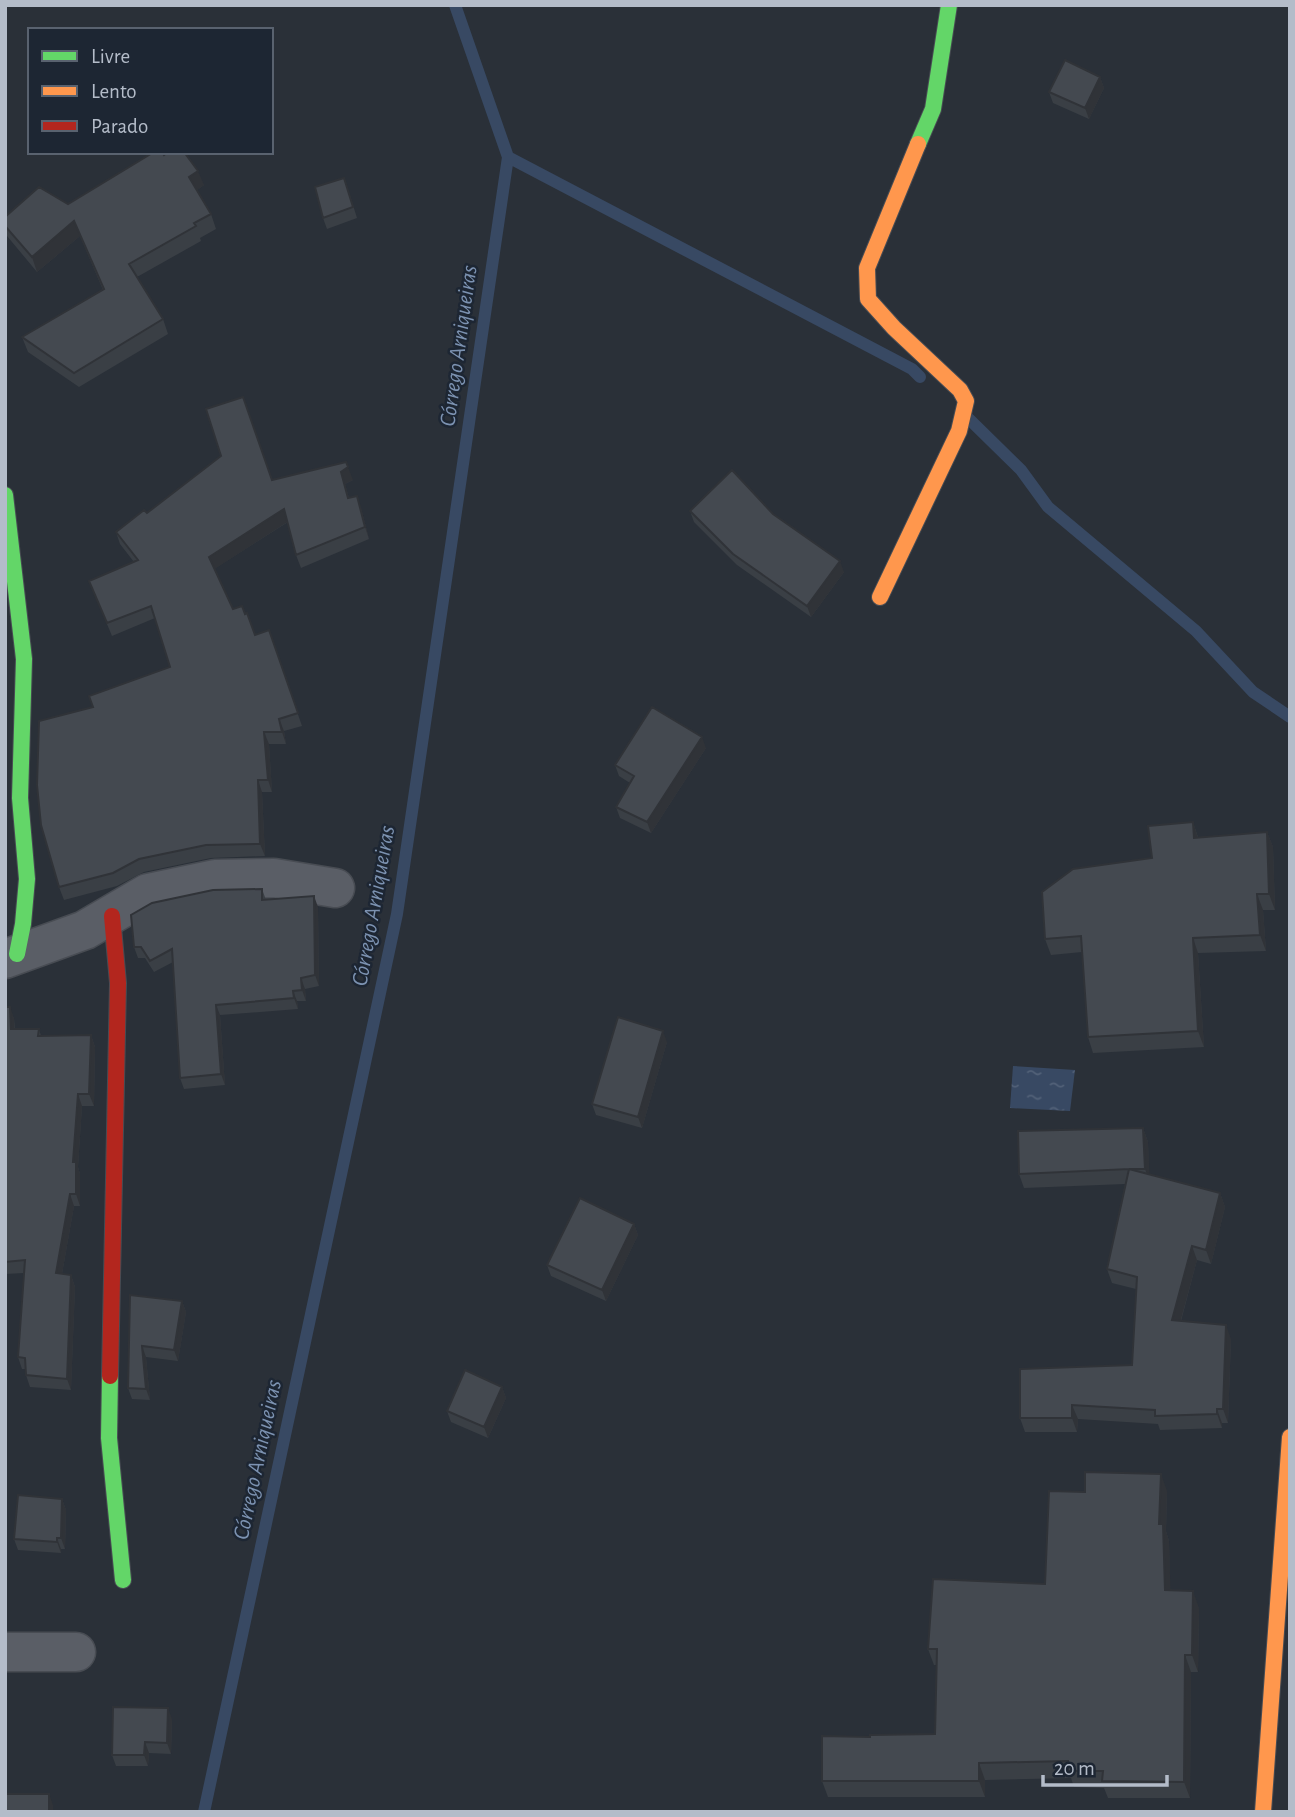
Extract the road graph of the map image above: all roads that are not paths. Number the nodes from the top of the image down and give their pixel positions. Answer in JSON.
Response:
{"nodes":[{"id":1,"x":949,"y":5,"type":"edge"},
{"id":2,"x":5,"y":495,"type":"edge"},
{"id":3,"x":880,"y":597,"type":"dead end"},
{"id":4,"x":15,"y":663,"type":"edge"},
{"id":5,"x":335,"y":888,"type":"dead end"},
{"id":6,"x":112,"y":916,"type":"junction"},
{"id":7,"x":11,"y":957,"type":"edge"},
{"id":8,"x":1290,"y":1437,"type":"edge"},
{"id":9,"x":123,"y":1580,"type":"dead end"},
{"id":10,"x":5,"y":1652,"type":"edge"},
{"id":11,"x":76,"y":1652,"type":"dead end"},
{"id":12,"x":1263,"y":1812,"type":"edge"}],
"edges":[{"from":1,"to":3,"type":"street"},
{"from":2,"to":4,"type":"street"},
{"from":4,"to":7,"type":"street"},
{"from":5,"to":6,"type":"street"},
{"from":6,"to":7,"type":"street"},
{"from":6,"to":9,"type":"street"},
{"from":8,"to":12,"type":"street"},
{"from":10,"to":11,"type":"street"}]}
